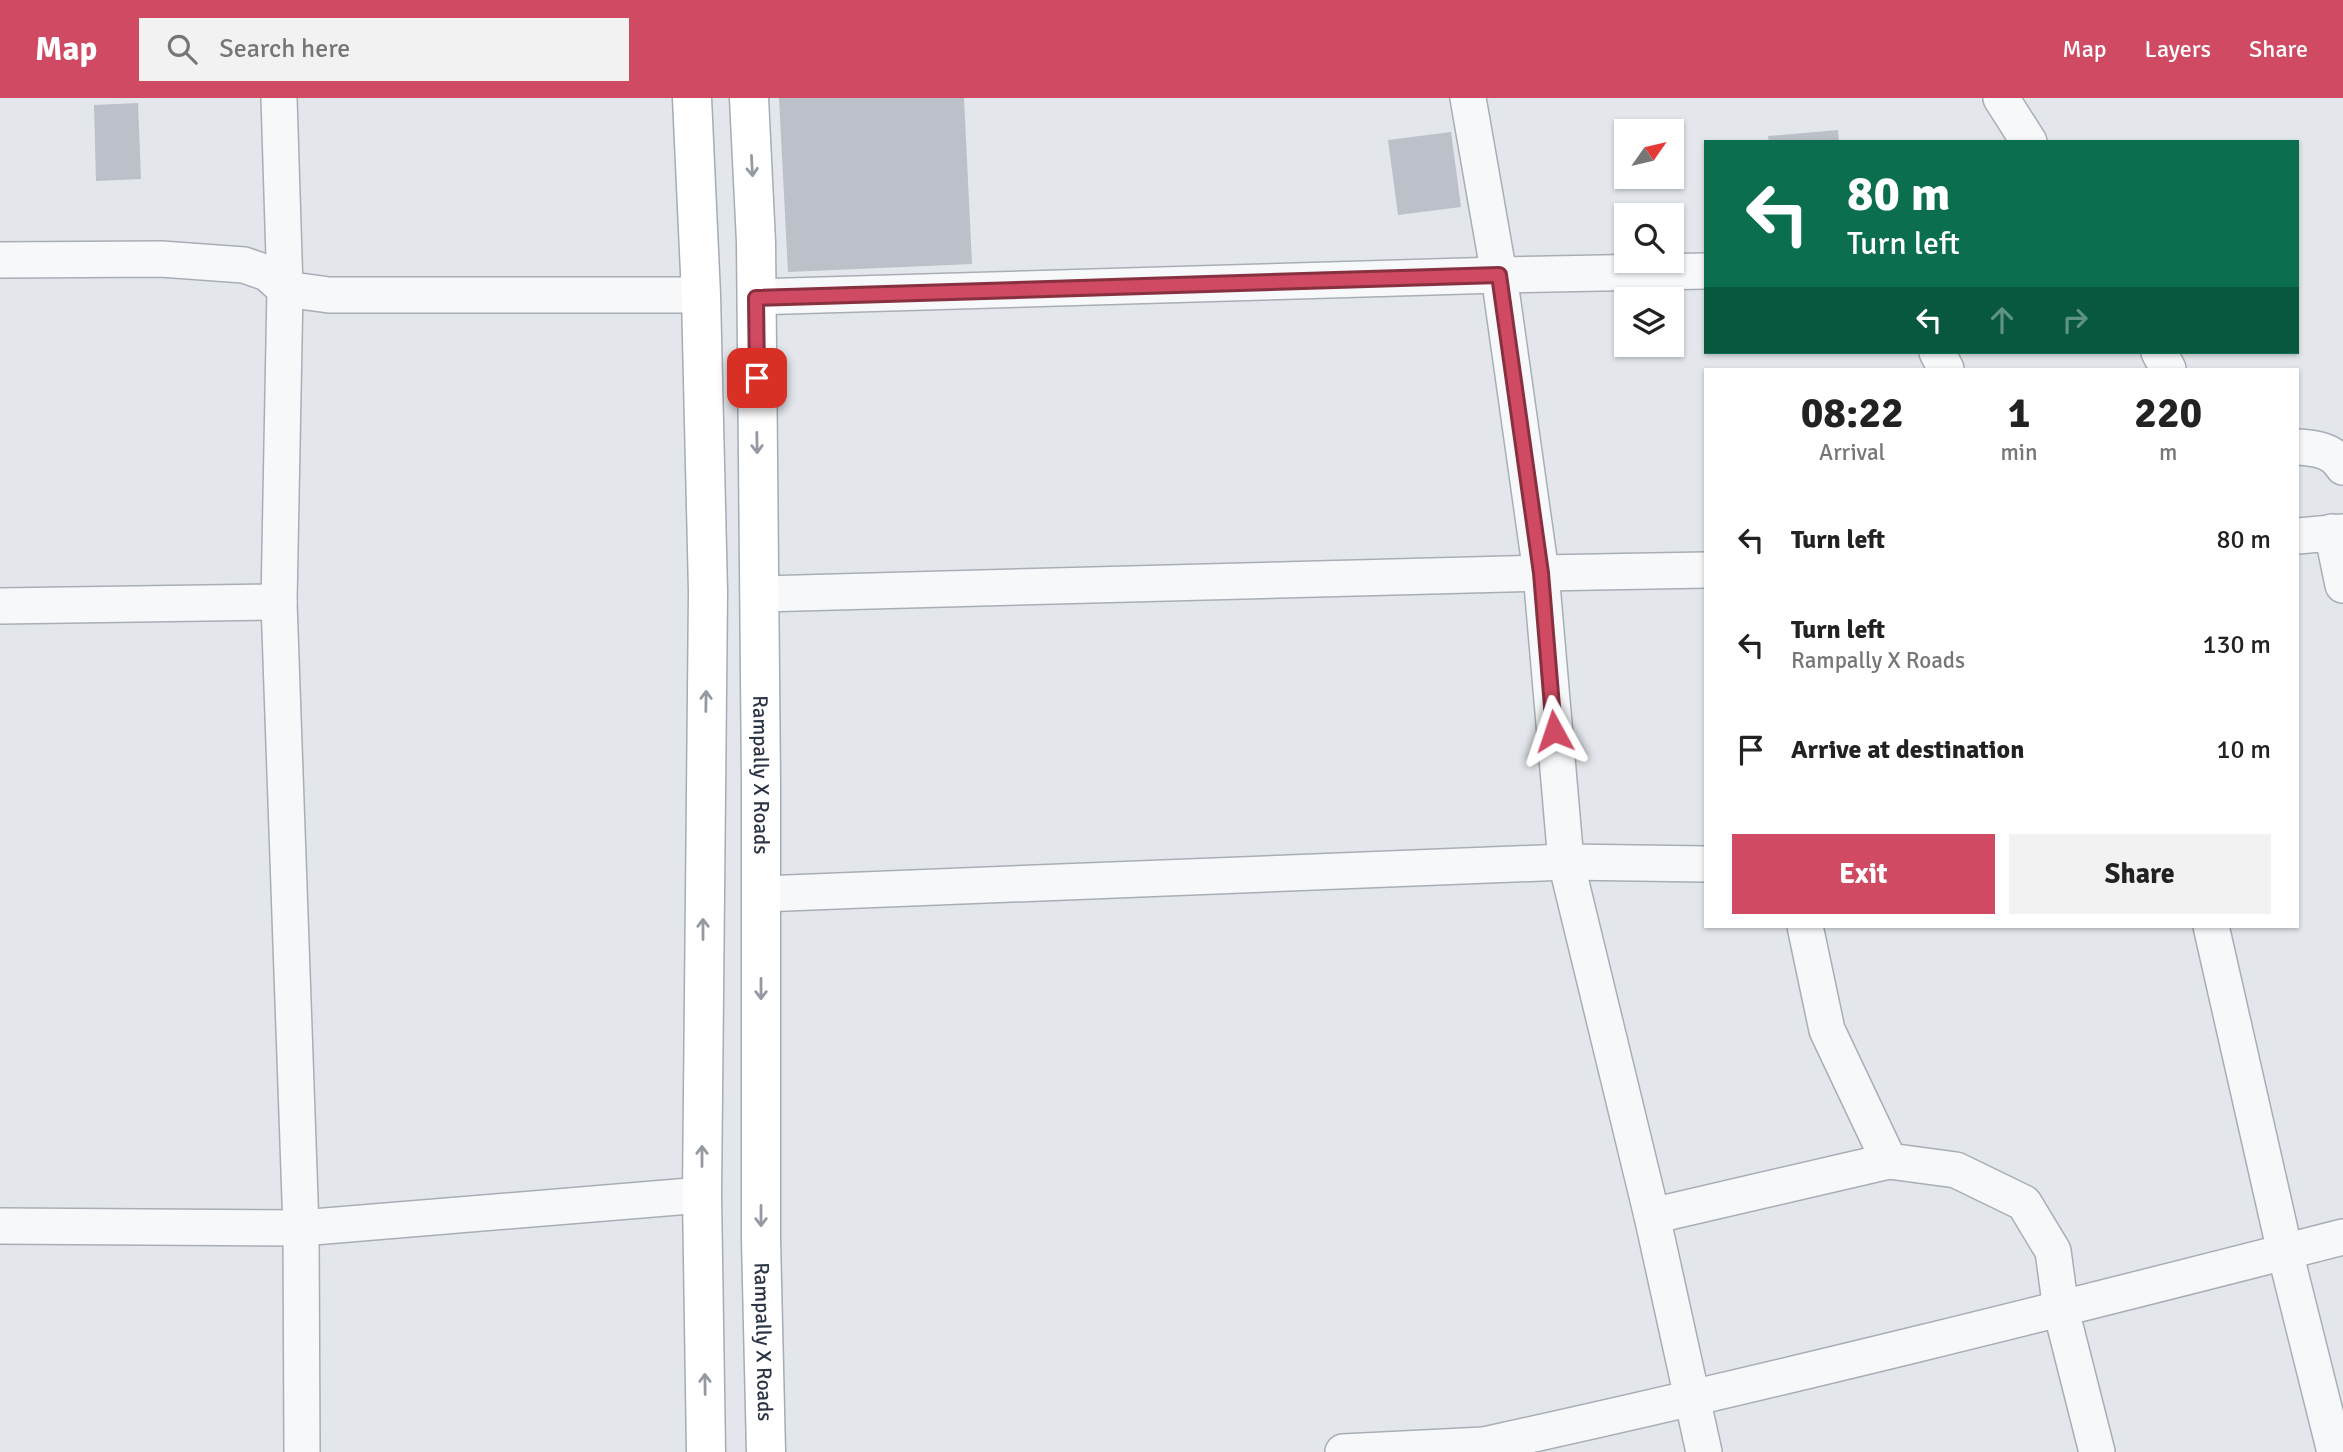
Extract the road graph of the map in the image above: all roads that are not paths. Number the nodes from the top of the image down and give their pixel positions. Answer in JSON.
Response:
{"nodes":[{"id":1,"x":279,"y":98,"type":"edge"},
{"id":2,"x":692,"y":98,"type":"edge"},
{"id":3,"x":749,"y":98,"type":"edge"},
{"id":4,"x":1468,"y":98,"type":"edge"},
{"id":5,"x":2001,"y":98,"type":"edge"},
{"id":6,"x":2028,"y":140,"type":"edge"},
{"id":7,"x":0,"y":260,"type":"edge"},
{"id":8,"x":1704,"y":271,"type":"edge"},
{"id":9,"x":1499,"y":275,"type":"junction"},
{"id":10,"x":285,"y":289,"type":"junction"},
{"id":11,"x":701,"y":295,"type":"junction"},
{"id":12,"x":756,"y":298,"type":"junction"},
{"id":13,"x":2299,"y":447,"type":"edge"},
{"id":14,"x":2343,"y":467,"type":"edge"},
{"id":15,"x":2338,"y":532,"type":"edge"},
{"id":16,"x":2299,"y":536,"type":"edge"},
{"id":17,"x":1704,"y":570,"type":"edge"},
{"id":18,"x":1541,"y":573,"type":"junction"},
{"id":19,"x":2343,"y":585,"type":"edge"},
{"id":20,"x":759,"y":594,"type":"junction"},
{"id":21,"x":279,"y":602,"type":"junction"},
{"id":22,"x":0,"y":606,"type":"edge"},
{"id":23,"x":1566,"y":862,"type":"junction"},
{"id":24,"x":1704,"y":864,"type":"edge"},
{"id":25,"x":761,"y":894,"type":"junction"},
{"id":26,"x":1805,"y":928,"type":"edge"},
{"id":27,"x":2211,"y":928,"type":"edge"},
{"id":28,"x":1889,"y":1161,"type":"junction"},
{"id":29,"x":702,"y":1195,"type":"junction"},
{"id":30,"x":1652,"y":1216,"type":"junction"},
{"id":31,"x":0,"y":1226,"type":"edge"},
{"id":32,"x":301,"y":1228,"type":"junction"},
{"id":33,"x":2343,"y":1237,"type":"edge"},
{"id":34,"x":2285,"y":1252,"type":"junction"},
{"id":35,"x":2061,"y":1310,"type":"junction"},
{"id":36,"x":1692,"y":1399,"type":"junction"},
{"id":37,"x":1485,"y":1448,"type":"edge"},
{"id":38,"x":302,"y":1452,"type":"edge"},
{"id":39,"x":706,"y":1452,"type":"edge"},
{"id":40,"x":766,"y":1452,"type":"edge"},
{"id":41,"x":1343,"y":1452,"type":"edge"},
{"id":42,"x":1704,"y":1452,"type":"edge"},
{"id":43,"x":2097,"y":1452,"type":"edge"},
{"id":44,"x":2335,"y":1452,"type":"edge"}],
"edges":[{"from":1,"to":10,"type":"street"},
{"from":2,"to":11,"type":"main road"},
{"from":3,"to":12,"type":"main road","name":"Rampally X Roads","one_way":true},
{"from":4,"to":9,"type":"street"},
{"from":5,"to":6,"type":"street"},
{"from":7,"to":10,"type":"street"},
{"from":8,"to":9,"type":"street"},
{"from":9,"to":12,"type":"street"},
{"from":9,"to":18,"type":"street"},
{"from":10,"to":11,"type":"street"},
{"from":10,"to":21,"type":"street"},
{"from":29,"to":11,"type":"main road","one_way":true},
{"from":12,"to":20,"type":"main road","name":"Rampally X Roads","one_way":true},
{"from":13,"to":14,"type":"street"},
{"from":15,"to":16,"type":"street"},
{"from":15,"to":19,"type":"street"},
{"from":17,"to":18,"type":"street"},
{"from":18,"to":20,"type":"street"},
{"from":18,"to":23,"type":"street"},
{"from":20,"to":25,"type":"main road","name":"Rampally X Roads"},
{"from":21,"to":22,"type":"street"},
{"from":21,"to":32,"type":"street"},
{"from":23,"to":24,"type":"street"},
{"from":23,"to":25,"type":"street"},
{"from":23,"to":30,"type":"street"},
{"from":25,"to":40,"type":"main road","name":"Rampally X Roads","one_way":true},
{"from":26,"to":28,"type":"street"},
{"from":27,"to":34,"type":"street"},
{"from":28,"to":30,"type":"street"},
{"from":28,"to":35,"type":"street"},
{"from":29,"to":32,"type":"street"},
{"from":39,"to":29,"type":"main road","one_way":true},
{"from":30,"to":36,"type":"street"},
{"from":31,"to":32,"type":"street"},
{"from":32,"to":38,"type":"street"},
{"from":33,"to":34,"type":"street"},
{"from":34,"to":35,"type":"street"},
{"from":34,"to":44,"type":"street"},
{"from":35,"to":36,"type":"street"},
{"from":35,"to":43,"type":"street"},
{"from":36,"to":37,"type":"street"},
{"from":36,"to":42,"type":"street"},
{"from":37,"to":41,"type":"street"}]}
